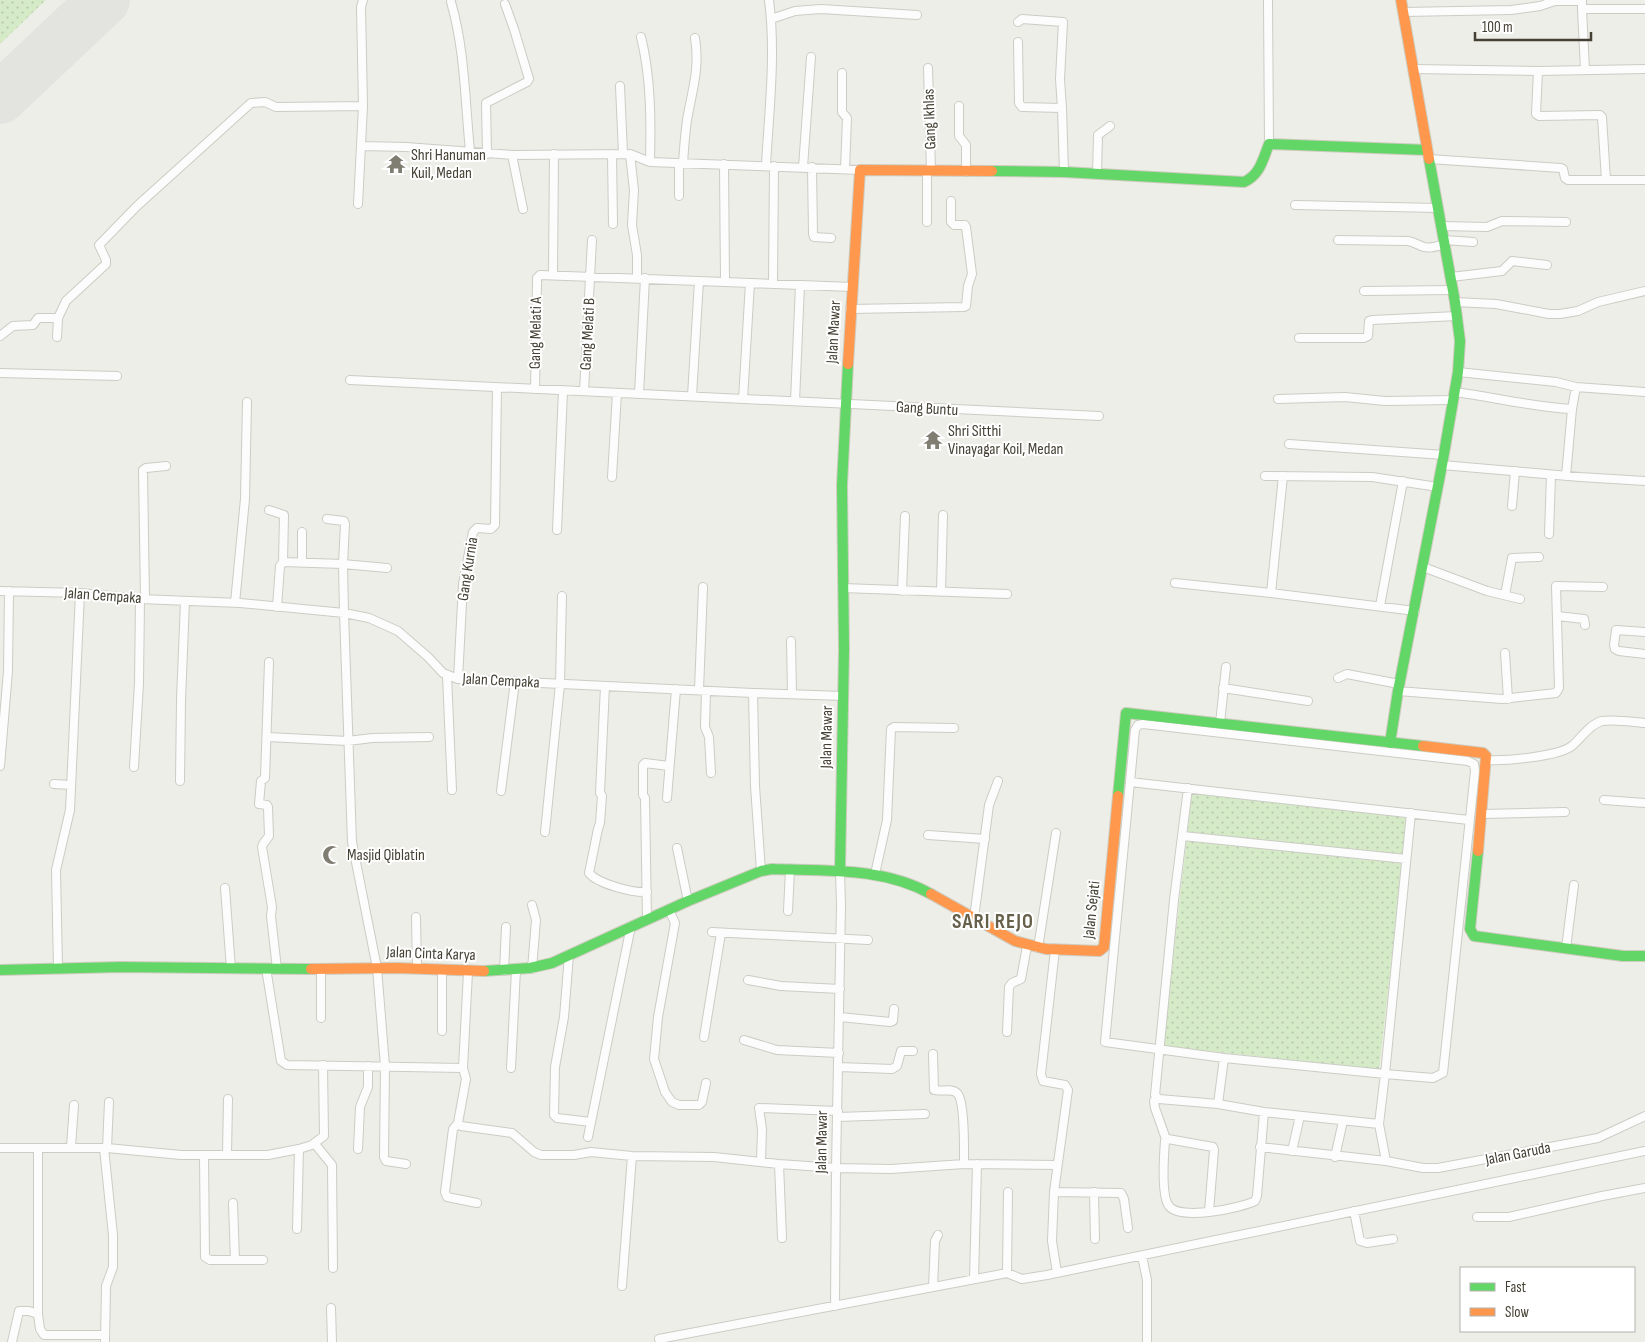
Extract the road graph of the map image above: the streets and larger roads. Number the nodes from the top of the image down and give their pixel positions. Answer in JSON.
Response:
{"nodes":[{"id":1,"x":363,"y":0,"type":"edge"},
{"id":2,"x":768,"y":0,"type":"edge"},
{"id":3,"x":1268,"y":0,"type":"edge"},
{"id":4,"x":1401,"y":0,"type":"edge"},
{"id":5,"x":451,"y":2,"type":"dead end"},
{"id":6,"x":1582,"y":3,"type":"edge"},
{"id":7,"x":505,"y":4,"type":"dead end"},
{"id":8,"x":1645,"y":9,"type":"edge"},
{"id":9,"x":1403,"y":12,"type":"junction"},
{"id":10,"x":917,"y":15,"type":"dead end"},
{"id":11,"x":771,"y":19,"type":"junction"},
{"id":12,"x":1018,"y":22,"type":"dead end"},
{"id":13,"x":641,"y":37,"type":"dead end"},
{"id":14,"x":695,"y":38,"type":"dead end"},
{"id":15,"x":1018,"y":42,"type":"dead end"},
{"id":16,"x":811,"y":57,"type":"dead end"},
{"id":17,"x":928,"y":68,"type":"dead end"},
{"id":18,"x":1413,"y":69,"type":"junction"},
{"id":19,"x":1645,"y":69,"type":"edge"},
{"id":20,"x":1538,"y":70,"type":"junction"},
{"id":21,"x":1585,"y":70,"type":"junction"},
{"id":22,"x":842,"y":74,"type":"dead end"},
{"id":23,"x":620,"y":86,"type":"dead end"},
{"id":24,"x":363,"y":106,"type":"junction"},
{"id":25,"x":959,"y":106,"type":"dead end"},
{"id":26,"x":1062,"y":108,"type":"junction"},
{"id":27,"x":1110,"y":126,"type":"dead end"},
{"id":28,"x":1269,"y":144,"type":"junction"},
{"id":29,"x":361,"y":146,"type":"junction"},
{"id":30,"x":470,"y":151,"type":"junction"},
{"id":31,"x":487,"y":154,"type":"junction"},
{"id":32,"x":554,"y":154,"type":"junction"},
{"id":33,"x":612,"y":154,"type":"junction"},
{"id":34,"x":626,"y":154,"type":"junction"},
{"id":35,"x":512,"y":155,"type":"junction"},
{"id":36,"x":1428,"y":155,"type":"junction"},
{"id":37,"x":650,"y":162,"type":"junction"},
{"id":38,"x":681,"y":163,"type":"junction"},
{"id":39,"x":724,"y":164,"type":"junction"},
{"id":40,"x":766,"y":165,"type":"junction"},
{"id":41,"x":774,"y":166,"type":"junction"},
{"id":42,"x":802,"y":167,"type":"junction"},
{"id":43,"x":812,"y":167,"type":"junction"},
{"id":44,"x":845,"y":169,"type":"junction"},
{"id":45,"x":860,"y":170,"type":"junction"},
{"id":46,"x":929,"y":171,"type":"junction"},
{"id":47,"x":966,"y":172,"type":"junction"},
{"id":48,"x":1064,"y":172,"type":"junction"},
{"id":49,"x":1097,"y":173,"type":"junction"},
{"id":50,"x":1606,"y":180,"type":"junction"},
{"id":51,"x":1645,"y":180,"type":"edge"},
{"id":52,"x":679,"y":196,"type":"dead end"},
{"id":53,"x":952,"y":201,"type":"dead end"},
{"id":54,"x":358,"y":204,"type":"dead end"},
{"id":55,"x":1295,"y":205,"type":"dead end"},
{"id":56,"x":1438,"y":208,"type":"junction"},
{"id":57,"x":523,"y":209,"type":"dead end"},
{"id":58,"x":927,"y":222,"type":"dead end"},
{"id":59,"x":1566,"y":222,"type":"dead end"},
{"id":60,"x":614,"y":224,"type":"dead end"},
{"id":61,"x":1441,"y":226,"type":"junction"},
{"id":62,"x":831,"y":238,"type":"dead end"},
{"id":63,"x":592,"y":240,"type":"dead end"},
{"id":64,"x":1338,"y":240,"type":"dead end"},
{"id":65,"x":1444,"y":242,"type":"junction"},
{"id":66,"x":1473,"y":242,"type":"dead end"},
{"id":67,"x":1547,"y":265,"type":"dead end"},
{"id":68,"x":553,"y":275,"type":"junction"},
{"id":69,"x":591,"y":276,"type":"junction"},
{"id":70,"x":1451,"y":277,"type":"junction"},
{"id":71,"x":641,"y":278,"type":"junction"},
{"id":72,"x":699,"y":281,"type":"junction"},
{"id":73,"x":725,"y":282,"type":"junction"},
{"id":74,"x":750,"y":283,"type":"junction"},
{"id":75,"x":774,"y":284,"type":"junction"},
{"id":76,"x":800,"y":285,"type":"junction"},
{"id":77,"x":852,"y":287,"type":"junction"},
{"id":78,"x":1453,"y":290,"type":"junction"},
{"id":79,"x":1364,"y":291,"type":"dead end"},
{"id":80,"x":1645,"y":291,"type":"edge"},
{"id":81,"x":1455,"y":302,"type":"junction"},
{"id":82,"x":850,"y":309,"type":"junction"},
{"id":83,"x":1457,"y":316,"type":"junction"},
{"id":84,"x":58,"y":318,"type":"junction"},
{"id":85,"x":0,"y":336,"type":"edge"},
{"id":86,"x":58,"y":337,"type":"dead end"},
{"id":87,"x":1299,"y":338,"type":"dead end"},
{"id":88,"x":1458,"y":372,"type":"junction"},
{"id":89,"x":0,"y":373,"type":"edge"},
{"id":90,"x":118,"y":376,"type":"dead end"},
{"id":91,"x":350,"y":380,"type":"dead end"},
{"id":92,"x":1576,"y":387,"type":"junction"},
{"id":93,"x":497,"y":388,"type":"junction"},
{"id":94,"x":536,"y":389,"type":"junction"},
{"id":95,"x":563,"y":391,"type":"junction"},
{"id":96,"x":584,"y":391,"type":"junction"},
{"id":97,"x":1645,"y":392,"type":"edge"},
{"id":98,"x":617,"y":393,"type":"junction"},
{"id":99,"x":639,"y":394,"type":"junction"},
{"id":100,"x":692,"y":396,"type":"junction"},
{"id":101,"x":1454,"y":396,"type":"junction"},
{"id":102,"x":743,"y":398,"type":"junction"},
{"id":103,"x":1278,"y":399,"type":"dead end"},
{"id":104,"x":248,"y":402,"type":"dead end"},
{"id":105,"x":795,"y":402,"type":"junction"},
{"id":106,"x":845,"y":404,"type":"junction"},
{"id":107,"x":1572,"y":409,"type":"junction"},
{"id":108,"x":1099,"y":416,"type":"dead end"},
{"id":109,"x":1289,"y":444,"type":"dead end"},
{"id":110,"x":1443,"y":460,"type":"junction"},
{"id":111,"x":166,"y":466,"type":"dead end"},
{"id":112,"x":1515,"y":471,"type":"junction"},
{"id":113,"x":1551,"y":475,"type":"junction"},
{"id":114,"x":1265,"y":476,"type":"dead end"},
{"id":115,"x":1283,"y":476,"type":"junction"},
{"id":116,"x":1566,"y":476,"type":"junction"},
{"id":117,"x":612,"y":477,"type":"dead end"},
{"id":118,"x":1403,"y":481,"type":"junction"},
{"id":119,"x":1645,"y":481,"type":"edge"},
{"id":120,"x":1438,"y":487,"type":"junction"},
{"id":121,"x":1512,"y":506,"type":"dead end"},
{"id":122,"x":269,"y":510,"type":"dead end"},
{"id":123,"x":943,"y":515,"type":"dead end"},
{"id":124,"x":905,"y":516,"type":"dead end"},
{"id":125,"x":327,"y":519,"type":"dead end"},
{"id":126,"x":557,"y":530,"type":"dead end"},
{"id":127,"x":302,"y":532,"type":"dead end"},
{"id":128,"x":1549,"y":534,"type":"dead end"},
{"id":129,"x":1538,"y":557,"type":"dead end"},
{"id":130,"x":283,"y":562,"type":"junction"},
{"id":131,"x":302,"y":562,"type":"junction"},
{"id":132,"x":343,"y":564,"type":"junction"},
{"id":133,"x":1423,"y":567,"type":"junction"},
{"id":134,"x":387,"y":568,"type":"dead end"},
{"id":135,"x":1175,"y":584,"type":"dead end"},
{"id":136,"x":1604,"y":586,"type":"dead end"},
{"id":137,"x":703,"y":588,"type":"dead end"},
{"id":138,"x":842,"y":588,"type":"junction"},
{"id":139,"x":902,"y":590,"type":"junction"},
{"id":140,"x":0,"y":591,"type":"edge"},
{"id":141,"x":9,"y":591,"type":"junction"},
{"id":142,"x":941,"y":592,"type":"junction"},
{"id":143,"x":80,"y":593,"type":"junction"},
{"id":144,"x":1271,"y":593,"type":"junction"},
{"id":145,"x":1007,"y":594,"type":"dead end"},
{"id":146,"x":562,"y":596,"type":"dead end"},
{"id":147,"x":1505,"y":596,"type":"junction"},
{"id":148,"x":143,"y":599,"type":"junction"},
{"id":149,"x":1520,"y":599,"type":"dead end"},
{"id":150,"x":185,"y":601,"type":"junction"},
{"id":151,"x":235,"y":603,"type":"junction"},
{"id":152,"x":1380,"y":606,"type":"junction"},
{"id":153,"x":277,"y":607,"type":"junction"},
{"id":154,"x":1414,"y":611,"type":"junction"},
{"id":155,"x":344,"y":613,"type":"junction"},
{"id":156,"x":1557,"y":616,"type":"junction"},
{"id":157,"x":1585,"y":625,"type":"dead end"},
{"id":158,"x":1645,"y":632,"type":"edge"},
{"id":159,"x":791,"y":640,"type":"dead end"},
{"id":160,"x":1505,"y":653,"type":"dead end"},
{"id":161,"x":1645,"y":654,"type":"edge"},
{"id":162,"x":269,"y":662,"type":"dead end"},
{"id":163,"x":1226,"y":667,"type":"dead end"},
{"id":164,"x":447,"y":676,"type":"junction"},
{"id":165,"x":458,"y":678,"type":"junction"},
{"id":166,"x":1338,"y":678,"type":"dead end"},
{"id":167,"x":515,"y":681,"type":"junction"},
{"id":168,"x":560,"y":684,"type":"junction"},
{"id":169,"x":605,"y":686,"type":"junction"},
{"id":170,"x":1399,"y":687,"type":"junction"},
{"id":171,"x":1223,"y":688,"type":"junction"},
{"id":172,"x":676,"y":689,"type":"junction"},
{"id":173,"x":702,"y":690,"type":"junction"},
{"id":174,"x":753,"y":693,"type":"junction"},
{"id":175,"x":792,"y":694,"type":"junction"},
{"id":176,"x":843,"y":696,"type":"junction"},
{"id":177,"x":1508,"y":699,"type":"junction"},
{"id":178,"x":1308,"y":700,"type":"dead end"},
{"id":179,"x":1220,"y":723,"type":"junction"},
{"id":180,"x":1645,"y":723,"type":"edge"},
{"id":181,"x":954,"y":728,"type":"dead end"},
{"id":182,"x":267,"y":737,"type":"junction"},
{"id":183,"x":429,"y":737,"type":"dead end"},
{"id":184,"x":348,"y":741,"type":"junction"},
{"id":185,"x":1390,"y":743,"type":"junction"},
{"id":186,"x":1486,"y":760,"type":"junction"},
{"id":187,"x":0,"y":766,"type":"edge"},
{"id":188,"x":669,"y":766,"type":"junction"},
{"id":189,"x":134,"y":767,"type":"dead end"},
{"id":190,"x":711,"y":773,"type":"dead end"},
{"id":191,"x":180,"y":780,"type":"dead end"},
{"id":192,"x":998,"y":780,"type":"dead end"},
{"id":193,"x":1130,"y":782,"type":"junction"},
{"id":194,"x":54,"y":784,"type":"dead end"},
{"id":195,"x":71,"y":785,"type":"junction"},
{"id":196,"x":1188,"y":788,"type":"junction"},
{"id":197,"x":452,"y":790,"type":"dead end"},
{"id":198,"x":501,"y":791,"type":"dead end"},
{"id":199,"x":667,"y":798,"type":"dead end"},
{"id":200,"x":1604,"y":800,"type":"dead end"},
{"id":201,"x":1645,"y":802,"type":"edge"},
{"id":202,"x":1565,"y":812,"type":"dead end"},
{"id":203,"x":1411,"y":813,"type":"junction"},
{"id":204,"x":1482,"y":814,"type":"junction"},
{"id":205,"x":1469,"y":820,"type":"junction"},
{"id":206,"x":545,"y":832,"type":"dead end"},
{"id":207,"x":1056,"y":833,"type":"dead end"},
{"id":208,"x":928,"y":835,"type":"dead end"},
{"id":209,"x":1182,"y":836,"type":"junction"},
{"id":210,"x":985,"y":839,"type":"junction"},
{"id":211,"x":677,"y":848,"type":"dead end"},
{"id":212,"x":1406,"y":860,"type":"junction"},
{"id":213,"x":790,"y":869,"type":"junction"},
{"id":214,"x":761,"y":871,"type":"junction"},
{"id":215,"x":840,"y":871,"type":"junction"},
{"id":216,"x":875,"y":874,"type":"junction"},
{"id":217,"x":1574,"y":885,"type":"dead end"},
{"id":218,"x":226,"y":888,"type":"dead end"},
{"id":219,"x":647,"y":892,"type":"junction"},
{"id":220,"x":688,"y":901,"type":"junction"},
{"id":221,"x":532,"y":905,"type":"dead end"},
{"id":222,"x":669,"y":910,"type":"junction"},
{"id":223,"x":788,"y":911,"type":"dead end"},
{"id":224,"x":416,"y":917,"type":"dead end"},
{"id":225,"x":974,"y":918,"type":"junction"},
{"id":226,"x":647,"y":920,"type":"junction"},
{"id":227,"x":631,"y":926,"type":"junction"},
{"id":228,"x":506,"y":927,"type":"dead end"},
{"id":229,"x":712,"y":932,"type":"dead end"},
{"id":230,"x":721,"y":933,"type":"junction"},
{"id":231,"x":840,"y":940,"type":"junction"},
{"id":232,"x":868,"y":940,"type":"dead end"},
{"id":233,"x":1027,"y":946,"type":"junction"},
{"id":234,"x":1038,"y":948,"type":"junction"},
{"id":235,"x":1566,"y":948,"type":"junction"},
{"id":236,"x":1055,"y":950,"type":"junction"},
{"id":237,"x":569,"y":955,"type":"junction"},
{"id":238,"x":1645,"y":956,"type":"edge"},
{"id":239,"x":58,"y":968,"type":"junction"},
{"id":240,"x":266,"y":968,"type":"junction"},
{"id":241,"x":376,"y":968,"type":"junction"},
{"id":242,"x":532,"y":968,"type":"junction"},
{"id":243,"x":231,"y":969,"type":"junction"},
{"id":244,"x":277,"y":969,"type":"junction"},
{"id":245,"x":417,"y":969,"type":"junction"},
{"id":246,"x":0,"y":970,"type":"edge"},
{"id":247,"x":321,"y":970,"type":"junction"},
{"id":248,"x":442,"y":970,"type":"junction"},
{"id":249,"x":516,"y":970,"type":"junction"},
{"id":250,"x":504,"y":971,"type":"junction"},
{"id":251,"x":468,"y":972,"type":"junction"},
{"id":252,"x":748,"y":980,"type":"dead end"},
{"id":253,"x":840,"y":989,"type":"junction"},
{"id":254,"x":894,"y":1009,"type":"dead end"},
{"id":255,"x":840,"y":1017,"type":"junction"},
{"id":256,"x":321,"y":1018,"type":"dead end"},
{"id":257,"x":442,"y":1031,"type":"dead end"},
{"id":258,"x":1007,"y":1032,"type":"dead end"},
{"id":259,"x":704,"y":1037,"type":"dead end"},
{"id":260,"x":744,"y":1040,"type":"dead end"},
{"id":261,"x":1159,"y":1050,"type":"junction"},
{"id":262,"x":913,"y":1051,"type":"dead end"},
{"id":263,"x":839,"y":1053,"type":"junction"},
{"id":264,"x":933,"y":1054,"type":"dead end"},
{"id":265,"x":1224,"y":1058,"type":"junction"},
{"id":266,"x":323,"y":1065,"type":"junction"},
{"id":267,"x":368,"y":1066,"type":"junction"},
{"id":268,"x":386,"y":1066,"type":"junction"},
{"id":269,"x":838,"y":1067,"type":"junction"},
{"id":270,"x":463,"y":1068,"type":"junction"},
{"id":271,"x":510,"y":1068,"type":"dead end"},
{"id":272,"x":1385,"y":1074,"type":"junction"},
{"id":273,"x":706,"y":1083,"type":"dead end"},
{"id":274,"x":1156,"y":1098,"type":"junction"},
{"id":275,"x":228,"y":1099,"type":"dead end"},
{"id":276,"x":108,"y":1102,"type":"dead end"},
{"id":277,"x":1218,"y":1104,"type":"junction"},
{"id":278,"x":74,"y":1105,"type":"dead end"},
{"id":279,"x":1264,"y":1112,"type":"junction"},
{"id":280,"x":838,"y":1114,"type":"junction"},
{"id":281,"x":925,"y":1114,"type":"dead end"},
{"id":282,"x":1300,"y":1116,"type":"junction"},
{"id":283,"x":1645,"y":1116,"type":"edge"},
{"id":284,"x":1343,"y":1120,"type":"junction"},
{"id":285,"x":591,"y":1122,"type":"junction"},
{"id":286,"x":458,"y":1123,"type":"junction"},
{"id":287,"x":1379,"y":1124,"type":"junction"},
{"id":288,"x":588,"y":1137,"type":"dead end"},
{"id":289,"x":1166,"y":1139,"type":"junction"},
{"id":290,"x":313,"y":1144,"type":"junction"},
{"id":291,"x":72,"y":1147,"type":"junction"},
{"id":292,"x":1260,"y":1147,"type":"junction"},
{"id":293,"x":0,"y":1148,"type":"edge"},
{"id":294,"x":38,"y":1148,"type":"junction"},
{"id":295,"x":106,"y":1148,"type":"junction"},
{"id":296,"x":299,"y":1150,"type":"junction"},
{"id":297,"x":358,"y":1150,"type":"dead end"},
{"id":298,"x":1645,"y":1150,"type":"edge"},
{"id":299,"x":1292,"y":1151,"type":"junction"},
{"id":300,"x":227,"y":1154,"type":"junction"},
{"id":301,"x":204,"y":1155,"type":"junction"},
{"id":302,"x":632,"y":1156,"type":"junction"},
{"id":303,"x":1336,"y":1157,"type":"junction"},
{"id":304,"x":1386,"y":1161,"type":"junction"},
{"id":305,"x":761,"y":1162,"type":"junction"},
{"id":306,"x":406,"y":1164,"type":"dead end"},
{"id":307,"x":780,"y":1164,"type":"junction"},
{"id":308,"x":964,"y":1164,"type":"junction"},
{"id":309,"x":976,"y":1164,"type":"junction"},
{"id":310,"x":1057,"y":1165,"type":"junction"},
{"id":311,"x":836,"y":1168,"type":"junction"},
{"id":312,"x":1645,"y":1188,"type":"edge"},
{"id":313,"x":1008,"y":1192,"type":"dead end"},
{"id":314,"x":1054,"y":1192,"type":"junction"},
{"id":315,"x":1094,"y":1192,"type":"junction"},
{"id":316,"x":233,"y":1203,"type":"dead end"},
{"id":317,"x":477,"y":1203,"type":"dead end"},
{"id":318,"x":1354,"y":1211,"type":"junction"},
{"id":319,"x":1209,"y":1212,"type":"junction"},
{"id":320,"x":1477,"y":1218,"type":"dead end"},
{"id":321,"x":1128,"y":1228,"type":"dead end"},
{"id":322,"x":297,"y":1230,"type":"dead end"},
{"id":323,"x":938,"y":1235,"type":"dead end"},
{"id":324,"x":782,"y":1238,"type":"dead end"},
{"id":325,"x":1095,"y":1239,"type":"dead end"},
{"id":326,"x":1393,"y":1239,"type":"dead end"},
{"id":327,"x":1142,"y":1256,"type":"junction"},
{"id":328,"x":235,"y":1260,"type":"junction"},
{"id":329,"x":263,"y":1260,"type":"dead end"},
{"id":330,"x":333,"y":1268,"type":"dead end"},
{"id":331,"x":1057,"y":1272,"type":"junction"},
{"id":332,"x":1007,"y":1273,"type":"junction"},
{"id":333,"x":974,"y":1279,"type":"junction"},
{"id":334,"x":622,"y":1286,"type":"dead end"},
{"id":335,"x":934,"y":1287,"type":"junction"},
{"id":336,"x":835,"y":1306,"type":"junction"},
{"id":337,"x":331,"y":1308,"type":"dead end"},
{"id":338,"x":38,"y":1314,"type":"junction"},
{"id":339,"x":105,"y":1338,"type":"edge"},
{"id":340,"x":659,"y":1338,"type":"dead end"},
{"id":341,"x":12,"y":1342,"type":"edge"},
{"id":342,"x":332,"y":1342,"type":"edge"},
{"id":343,"x":1147,"y":1342,"type":"edge"}],
"edges":[{"from":1,"to":24,"type":"street"},
{"from":2,"to":11,"type":"street"},
{"from":3,"to":28,"type":"street"},
{"from":4,"to":9,"type":"street"},
{"from":5,"to":30,"type":"street"},
{"from":6,"to":8,"type":"street"},
{"from":6,"to":9,"type":"street"},
{"from":6,"to":21,"type":"street"},
{"from":7,"to":31,"type":"street"},
{"from":9,"to":18,"type":"street"},
{"from":10,"to":11,"type":"street"},
{"from":11,"to":40,"type":"street"},
{"from":12,"to":26,"type":"street"},
{"from":13,"to":37,"type":"street"},
{"from":14,"to":38,"type":"street"},
{"from":15,"to":26,"type":"street"},
{"from":16,"to":42,"type":"street"},
{"from":17,"to":46,"type":"street","name":"Gang Ikhlas"},
{"from":18,"to":20,"type":"street"},
{"from":18,"to":36,"type":"street"},
{"from":19,"to":21,"type":"street"},
{"from":20,"to":21,"type":"street"},
{"from":20,"to":50,"type":"street"},
{"from":22,"to":44,"type":"street"},
{"from":23,"to":34,"type":"street"},
{"from":24,"to":29,"type":"street"},
{"from":24,"to":84,"type":"street"},
{"from":25,"to":47,"type":"street"},
{"from":26,"to":48,"type":"street"},
{"from":27,"to":49,"type":"street"},
{"from":28,"to":36,"type":"street"},
{"from":28,"to":49,"type":"street"},
{"from":29,"to":30,"type":"street"},
{"from":29,"to":54,"type":"street"},
{"from":30,"to":31,"type":"street"},
{"from":31,"to":35,"type":"street"},
{"from":32,"to":33,"type":"street"},
{"from":32,"to":35,"type":"street"},
{"from":32,"to":68,"type":"street"},
{"from":33,"to":34,"type":"street"},
{"from":33,"to":60,"type":"street"},
{"from":34,"to":37,"type":"street"},
{"from":34,"to":71,"type":"street"},
{"from":35,"to":57,"type":"street"},
{"from":36,"to":50,"type":"street"},
{"from":36,"to":56,"type":"street"},
{"from":37,"to":38,"type":"street"},
{"from":38,"to":39,"type":"street"},
{"from":38,"to":52,"type":"street"},
{"from":39,"to":40,"type":"street"},
{"from":39,"to":73,"type":"street"},
{"from":40,"to":41,"type":"street"},
{"from":41,"to":42,"type":"street"},
{"from":41,"to":75,"type":"street"},
{"from":42,"to":43,"type":"street"},
{"from":43,"to":44,"type":"street"},
{"from":43,"to":62,"type":"street"},
{"from":44,"to":45,"type":"street"},
{"from":45,"to":46,"type":"street"},
{"from":45,"to":77,"type":"street","name":"Jalan Mawar"},
{"from":46,"to":47,"type":"street"},
{"from":46,"to":58,"type":"street","name":"Gang Ikhlas"},
{"from":47,"to":48,"type":"street"},
{"from":48,"to":49,"type":"street"},
{"from":50,"to":51,"type":"street"},
{"from":53,"to":82,"type":"street"},
{"from":55,"to":56,"type":"street"},
{"from":56,"to":61,"type":"street"},
{"from":59,"to":61,"type":"street"},
{"from":61,"to":65,"type":"street"},
{"from":63,"to":69,"type":"street","name":"Gang Melati B"},
{"from":64,"to":65,"type":"street"},
{"from":65,"to":66,"type":"street"},
{"from":65,"to":70,"type":"street"},
{"from":67,"to":70,"type":"street"},
{"from":68,"to":69,"type":"street"},
{"from":68,"to":94,"type":"street","name":"Gang Melati A"},
{"from":69,"to":71,"type":"street"},
{"from":69,"to":96,"type":"street","name":"Gang Melati B"},
{"from":70,"to":78,"type":"street"},
{"from":71,"to":72,"type":"street"},
{"from":71,"to":99,"type":"street"},
{"from":72,"to":73,"type":"street"},
{"from":72,"to":100,"type":"street"},
{"from":73,"to":74,"type":"street"},
{"from":74,"to":75,"type":"street"},
{"from":74,"to":102,"type":"street"},
{"from":75,"to":76,"type":"street"},
{"from":76,"to":77,"type":"street"},
{"from":76,"to":105,"type":"street"},
{"from":77,"to":82,"type":"street","name":"Jalan Mawar"},
{"from":78,"to":79,"type":"street"},
{"from":78,"to":81,"type":"street"},
{"from":80,"to":81,"type":"street"},
{"from":81,"to":83,"type":"street"},
{"from":82,"to":106,"type":"street","name":"Jalan Mawar"},
{"from":83,"to":87,"type":"street"},
{"from":83,"to":88,"type":"street"},
{"from":84,"to":85,"type":"street"},
{"from":84,"to":86,"type":"street"},
{"from":88,"to":92,"type":"street"},
{"from":88,"to":101,"type":"street"},
{"from":89,"to":90,"type":"street"},
{"from":91,"to":93,"type":"street","name":"Gang Buntu"},
{"from":92,"to":97,"type":"street"},
{"from":92,"to":107,"type":"street"},
{"from":93,"to":94,"type":"street","name":"Gang Buntu"},
{"from":93,"to":165,"type":"street","name":"Gang Kurnia"},
{"from":94,"to":95,"type":"street","name":"Gang Buntu"},
{"from":95,"to":96,"type":"street","name":"Gang Buntu"},
{"from":95,"to":126,"type":"street"},
{"from":96,"to":98,"type":"street","name":"Gang Buntu"},
{"from":98,"to":99,"type":"street","name":"Gang Buntu"},
{"from":98,"to":117,"type":"street"},
{"from":99,"to":100,"type":"street","name":"Gang Buntu"},
{"from":100,"to":102,"type":"street","name":"Gang Buntu"},
{"from":101,"to":103,"type":"street"},
{"from":101,"to":107,"type":"street"},
{"from":101,"to":110,"type":"street"},
{"from":102,"to":105,"type":"street","name":"Gang Buntu"},
{"from":104,"to":151,"type":"street"},
{"from":105,"to":106,"type":"street","name":"Gang Buntu"},
{"from":106,"to":108,"type":"street","name":"Gang Buntu"},
{"from":106,"to":138,"type":"street","name":"Jalan Mawar"},
{"from":107,"to":116,"type":"street"},
{"from":109,"to":110,"type":"street"},
{"from":110,"to":112,"type":"street"},
{"from":110,"to":120,"type":"street"},
{"from":111,"to":148,"type":"street"},
{"from":112,"to":113,"type":"street"},
{"from":112,"to":121,"type":"street"},
{"from":113,"to":116,"type":"street"},
{"from":113,"to":128,"type":"street"},
{"from":114,"to":115,"type":"street"},
{"from":115,"to":118,"type":"street"},
{"from":115,"to":144,"type":"street"},
{"from":116,"to":119,"type":"street"},
{"from":118,"to":120,"type":"street"},
{"from":118,"to":152,"type":"street"},
{"from":120,"to":133,"type":"street"},
{"from":122,"to":130,"type":"street"},
{"from":123,"to":142,"type":"street"},
{"from":124,"to":139,"type":"street"},
{"from":125,"to":132,"type":"street"},
{"from":127,"to":131,"type":"street"},
{"from":129,"to":147,"type":"street"},
{"from":130,"to":131,"type":"street"},
{"from":130,"to":153,"type":"street"},
{"from":131,"to":132,"type":"street"},
{"from":132,"to":134,"type":"street"},
{"from":132,"to":155,"type":"street"},
{"from":133,"to":147,"type":"street"},
{"from":133,"to":154,"type":"street"},
{"from":135,"to":144,"type":"street"},
{"from":136,"to":156,"type":"street"},
{"from":137,"to":173,"type":"street"},
{"from":138,"to":139,"type":"street"},
{"from":138,"to":176,"type":"street","name":"Jalan Mawar"},
{"from":139,"to":142,"type":"street"},
{"from":140,"to":141,"type":"street","name":"Jalan Cempaka"},
{"from":141,"to":143,"type":"street","name":"Jalan Cempaka"},
{"from":141,"to":187,"type":"street"},
{"from":142,"to":145,"type":"street"},
{"from":143,"to":148,"type":"street","name":"Jalan Cempaka"},
{"from":143,"to":195,"type":"street"},
{"from":144,"to":152,"type":"street"},
{"from":146,"to":168,"type":"street"},
{"from":147,"to":149,"type":"street"},
{"from":148,"to":150,"type":"street","name":"Jalan Cempaka"},
{"from":148,"to":189,"type":"street"},
{"from":150,"to":151,"type":"street","name":"Jalan Cempaka"},
{"from":150,"to":191,"type":"street"},
{"from":151,"to":153,"type":"street","name":"Jalan Cempaka"},
{"from":152,"to":154,"type":"street"},
{"from":153,"to":155,"type":"street","name":"Jalan Cempaka"},
{"from":154,"to":170,"type":"street"},
{"from":155,"to":164,"type":"street","name":"Jalan Cempaka"},
{"from":155,"to":184,"type":"street"},
{"from":156,"to":157,"type":"street"},
{"from":156,"to":177,"type":"street"},
{"from":158,"to":161,"type":"street"},
{"from":159,"to":175,"type":"street"},
{"from":160,"to":177,"type":"street"},
{"from":162,"to":182,"type":"street"},
{"from":163,"to":171,"type":"street"},
{"from":164,"to":165,"type":"street","name":"Jalan Cempaka"},
{"from":164,"to":197,"type":"street"},
{"from":165,"to":167,"type":"street","name":"Jalan Cempaka"},
{"from":166,"to":170,"type":"street"},
{"from":167,"to":168,"type":"street","name":"Jalan Cempaka"},
{"from":167,"to":198,"type":"street"},
{"from":168,"to":169,"type":"street","name":"Jalan Cempaka"},
{"from":168,"to":206,"type":"street"},
{"from":169,"to":172,"type":"street","name":"Jalan Cempaka"},
{"from":169,"to":219,"type":"street"},
{"from":170,"to":177,"type":"street"},
{"from":170,"to":185,"type":"street"},
{"from":171,"to":178,"type":"street"},
{"from":171,"to":179,"type":"street"},
{"from":172,"to":173,"type":"street","name":"Jalan Cempaka"},
{"from":172,"to":188,"type":"street"},
{"from":173,"to":174,"type":"street","name":"Jalan Cempaka"},
{"from":173,"to":190,"type":"street"},
{"from":174,"to":175,"type":"street","name":"Jalan Cempaka"},
{"from":174,"to":214,"type":"street"},
{"from":175,"to":176,"type":"street","name":"Jalan Cempaka"},
{"from":176,"to":215,"type":"street","name":"Jalan Mawar"},
{"from":179,"to":185,"type":"street"},
{"from":179,"to":236,"type":"street","name":"Jalan Sejati"},
{"from":180,"to":186,"type":"street"},
{"from":181,"to":216,"type":"street"},
{"from":182,"to":184,"type":"street"},
{"from":182,"to":244,"type":"street"},
{"from":183,"to":184,"type":"street"},
{"from":184,"to":241,"type":"street"},
{"from":185,"to":186,"type":"street"},
{"from":186,"to":204,"type":"street"},
{"from":188,"to":199,"type":"street"},
{"from":188,"to":219,"type":"street"},
{"from":192,"to":210,"type":"street"},
{"from":193,"to":196,"type":"street"},
{"from":193,"to":205,"type":"street"},
{"from":193,"to":261,"type":"street"},
{"from":194,"to":195,"type":"street"},
{"from":195,"to":239,"type":"street"},
{"from":196,"to":203,"type":"street"},
{"from":196,"to":209,"type":"street"},
{"from":200,"to":201,"type":"street"},
{"from":202,"to":204,"type":"street"},
{"from":203,"to":205,"type":"street"},
{"from":203,"to":212,"type":"street"},
{"from":204,"to":235,"type":"street"},
{"from":205,"to":272,"type":"street"},
{"from":207,"to":234,"type":"street"},
{"from":208,"to":210,"type":"street"},
{"from":209,"to":212,"type":"street"},
{"from":209,"to":261,"type":"street"},
{"from":210,"to":225,"type":"street"},
{"from":211,"to":220,"type":"street"},
{"from":212,"to":272,"type":"street"},
{"from":213,"to":214,"type":"street","name":"Jalan Cinta Karya"},
{"from":213,"to":215,"type":"street","name":"Jalan Cinta Karya"},
{"from":213,"to":223,"type":"street"},
{"from":214,"to":220,"type":"street","name":"Jalan Cinta Karya"},
{"from":215,"to":216,"type":"street","name":"Jalan Sejati"},
{"from":215,"to":231,"type":"street","name":"Jalan Mawar"},
{"from":216,"to":225,"type":"street","name":"Jalan Sejati"},
{"from":217,"to":235,"type":"street"},
{"from":218,"to":243,"type":"street"},
{"from":219,"to":226,"type":"street"},
{"from":220,"to":222,"type":"street","name":"Jalan Cinta Karya"},
{"from":221,"to":242,"type":"street"},
{"from":222,"to":226,"type":"street","name":"Jalan Cinta Karya"},
{"from":222,"to":273,"type":"street"},
{"from":224,"to":245,"type":"street"},
{"from":225,"to":233,"type":"street","name":"Jalan Sejati"},
{"from":226,"to":227,"type":"street","name":"Jalan Cinta Karya"},
{"from":227,"to":237,"type":"street","name":"Jalan Cinta Karya"},
{"from":227,"to":285,"type":"street"},
{"from":228,"to":250,"type":"street"},
{"from":229,"to":230,"type":"street"},
{"from":230,"to":231,"type":"street"},
{"from":230,"to":259,"type":"street"},
{"from":231,"to":232,"type":"street"},
{"from":231,"to":253,"type":"street","name":"Jalan Mawar"},
{"from":233,"to":234,"type":"street","name":"Jalan Sejati"},
{"from":233,"to":258,"type":"street"},
{"from":234,"to":236,"type":"street","name":"Jalan Sejati"},
{"from":235,"to":238,"type":"street"},
{"from":236,"to":310,"type":"street"},
{"from":237,"to":242,"type":"street","name":"Jalan Cinta Karya"},
{"from":237,"to":285,"type":"street"},
{"from":239,"to":243,"type":"street","name":"Jalan Cinta Karya"},
{"from":239,"to":246,"type":"street","name":"Jalan Cinta Karya"},
{"from":240,"to":243,"type":"street","name":"Jalan Cinta Karya"},
{"from":240,"to":244,"type":"street","name":"Jalan Cinta Karya"},
{"from":240,"to":266,"type":"street"},
{"from":241,"to":245,"type":"street","name":"Jalan Cinta Karya"},
{"from":241,"to":247,"type":"street","name":"Jalan Cinta Karya"},
{"from":241,"to":268,"type":"street"},
{"from":242,"to":249,"type":"street","name":"Jalan Cinta Karya"},
{"from":244,"to":247,"type":"street","name":"Jalan Cinta Karya"},
{"from":245,"to":248,"type":"street","name":"Jalan Cinta Karya"},
{"from":247,"to":256,"type":"street"},
{"from":248,"to":251,"type":"street","name":"Jalan Cinta Karya"},
{"from":248,"to":257,"type":"street"},
{"from":249,"to":250,"type":"street","name":"Jalan Cinta Karya"},
{"from":249,"to":271,"type":"street"},
{"from":250,"to":251,"type":"street","name":"Jalan Cinta Karya"},
{"from":251,"to":270,"type":"street"},
{"from":252,"to":253,"type":"street"},
{"from":253,"to":255,"type":"street","name":"Jalan Mawar"},
{"from":254,"to":255,"type":"street"},
{"from":255,"to":263,"type":"street","name":"Jalan Mawar"},
{"from":260,"to":263,"type":"street"},
{"from":261,"to":265,"type":"street"},
{"from":261,"to":274,"type":"street"},
{"from":262,"to":269,"type":"street"},
{"from":263,"to":269,"type":"street","name":"Jalan Mawar"},
{"from":264,"to":308,"type":"street"},
{"from":265,"to":272,"type":"street"},
{"from":265,"to":277,"type":"street"},
{"from":266,"to":267,"type":"street"},
{"from":266,"to":290,"type":"street"},
{"from":267,"to":268,"type":"street"},
{"from":267,"to":297,"type":"street"},
{"from":268,"to":270,"type":"street"},
{"from":268,"to":306,"type":"street"},
{"from":269,"to":280,"type":"street","name":"Jalan Mawar"},
{"from":270,"to":286,"type":"street"},
{"from":272,"to":287,"type":"street"},
{"from":274,"to":277,"type":"street"},
{"from":274,"to":289,"type":"street"},
{"from":275,"to":300,"type":"street"},
{"from":276,"to":295,"type":"street"},
{"from":277,"to":279,"type":"street"},
{"from":278,"to":291,"type":"street"},
{"from":279,"to":282,"type":"street"},
{"from":279,"to":292,"type":"street"},
{"from":280,"to":281,"type":"street"},
{"from":280,"to":305,"type":"street"},
{"from":280,"to":311,"type":"street","name":"Jalan Mawar"},
{"from":282,"to":284,"type":"street"},
{"from":282,"to":299,"type":"street"},
{"from":283,"to":304,"type":"street","name":"Jalan Garuda"},
{"from":284,"to":287,"type":"street"},
{"from":284,"to":303,"type":"street"},
{"from":285,"to":288,"type":"street"},
{"from":286,"to":302,"type":"street"},
{"from":286,"to":317,"type":"street"},
{"from":287,"to":304,"type":"street"},
{"from":289,"to":319,"type":"street"},
{"from":289,"to":319,"type":"street"},
{"from":290,"to":296,"type":"street"},
{"from":290,"to":330,"type":"street"},
{"from":291,"to":294,"type":"street"},
{"from":291,"to":295,"type":"street"},
{"from":292,"to":299,"type":"street","name":"Jalan Garuda"},
{"from":292,"to":319,"type":"street"},
{"from":293,"to":294,"type":"street"},
{"from":294,"to":338,"type":"street"},
{"from":295,"to":301,"type":"street"},
{"from":295,"to":339,"type":"street"},
{"from":296,"to":300,"type":"street"},
{"from":296,"to":322,"type":"street"},
{"from":298,"to":318,"type":"street"},
{"from":299,"to":303,"type":"street","name":"Jalan Garuda"},
{"from":300,"to":301,"type":"street"},
{"from":301,"to":328,"type":"street"},
{"from":302,"to":305,"type":"street"},
{"from":302,"to":334,"type":"street"},
{"from":303,"to":304,"type":"street","name":"Jalan Garuda"},
{"from":305,"to":307,"type":"street"},
{"from":307,"to":311,"type":"street"},
{"from":307,"to":324,"type":"street"},
{"from":308,"to":309,"type":"street"},
{"from":308,"to":311,"type":"street"},
{"from":309,"to":310,"type":"street"},
{"from":309,"to":333,"type":"street"},
{"from":310,"to":314,"type":"street"},
{"from":311,"to":336,"type":"street","name":"Jalan Mawar"},
{"from":312,"to":320,"type":"street"},
{"from":313,"to":332,"type":"street"},
{"from":314,"to":315,"type":"street"},
{"from":314,"to":331,"type":"street"},
{"from":315,"to":321,"type":"street"},
{"from":315,"to":325,"type":"street"},
{"from":316,"to":328,"type":"street"},
{"from":318,"to":326,"type":"street"},
{"from":318,"to":327,"type":"street"},
{"from":323,"to":335,"type":"street"},
{"from":327,"to":331,"type":"street"},
{"from":327,"to":343,"type":"street"},
{"from":328,"to":329,"type":"street"},
{"from":331,"to":332,"type":"street"},
{"from":332,"to":333,"type":"street"},
{"from":333,"to":335,"type":"street"},
{"from":335,"to":336,"type":"street"},
{"from":336,"to":340,"type":"street"},
{"from":337,"to":342,"type":"street"},
{"from":338,"to":339,"type":"street"},
{"from":338,"to":341,"type":"street"}]}
